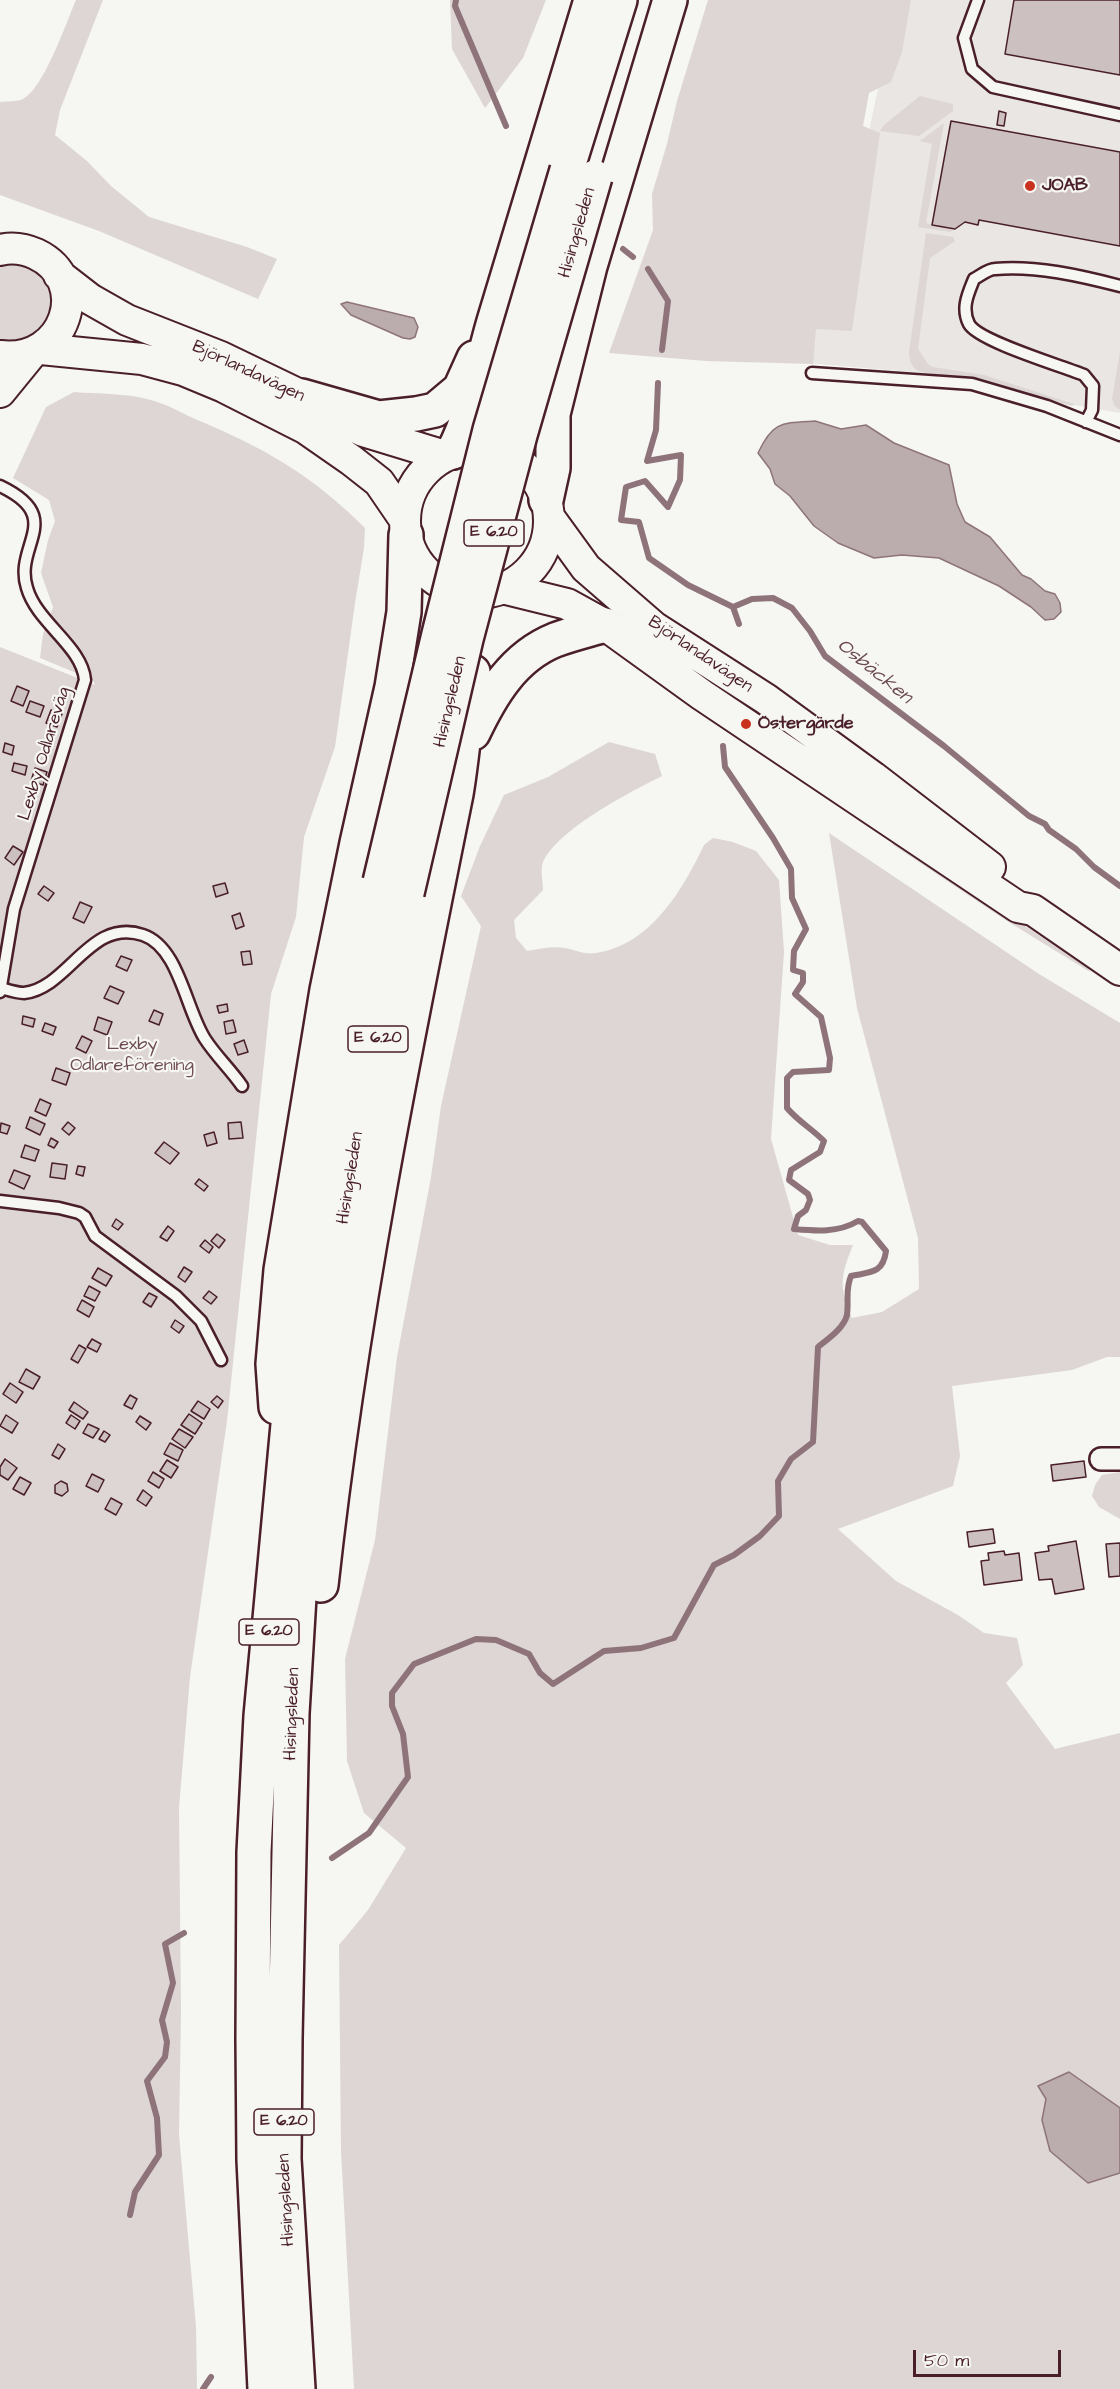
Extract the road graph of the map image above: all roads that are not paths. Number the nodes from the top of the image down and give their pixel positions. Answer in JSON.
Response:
{"nodes":[{"id":1,"x":591,"y":0,"type":"edge"},
{"id":2,"x":620,"y":0,"type":"edge"},
{"id":3,"x":648,"y":0,"type":"edge"},
{"id":4,"x":670,"y":0,"type":"edge"},
{"id":5,"x":978,"y":0,"type":"edge"},
{"id":6,"x":1120,"y":115,"type":"edge"},
{"id":7,"x":4,"y":248,"type":"edge"},
{"id":8,"x":59,"y":275,"type":"junction"},
{"id":9,"x":1120,"y":286,"type":"edge"},
{"id":10,"x":491,"y":332,"type":"junction"},
{"id":11,"x":36,"y":352,"type":"junction"},
{"id":12,"x":0,"y":356,"type":"edge"},
{"id":13,"x":812,"y":373,"type":"dead end"},
{"id":14,"x":0,"y":392,"type":"edge"},
{"id":15,"x":302,"y":396,"type":"junction"},
{"id":16,"x":1086,"y":422,"type":"junction"},
{"id":17,"x":1120,"y":435,"type":"edge"},
{"id":18,"x":449,"y":454,"type":"junction"},
{"id":19,"x":0,"y":486,"type":"edge"},
{"id":20,"x":548,"y":508,"type":"junction"},
{"id":21,"x":406,"y":528,"type":"junction"},
{"id":22,"x":498,"y":590,"type":"junction"},
{"id":23,"x":605,"y":625,"type":"junction"},
{"id":24,"x":463,"y":753,"type":"junction"},
{"id":25,"x":394,"y":888,"type":"junction"},
{"id":26,"x":1033,"y":910,"type":"junction"},
{"id":27,"x":1120,"y":970,"type":"edge"},
{"id":28,"x":1,"y":990,"type":"edge"},
{"id":29,"x":242,"y":1086,"type":"dead end"},
{"id":30,"x":0,"y":1201,"type":"edge"},
{"id":31,"x":221,"y":1360,"type":"dead end"},
{"id":32,"x":281,"y":1498,"type":"junction"},
{"id":33,"x":289,"y":1855,"type":"junction"},
{"id":34,"x":265,"y":2389,"type":"edge"},
{"id":35,"x":298,"y":2389,"type":"edge"}],
"edges":[{"from":1,"to":10,"type":"highway"},
{"from":2,"to":25,"type":"highway","name":"Hisingsleden","number":"E 6.20","bridge":true},
{"from":3,"to":25,"type":"highway","name":"Hisingsleden","number":"E 6.20","bridge":true},
{"from":4,"to":20,"type":"highway"},
{"from":5,"to":6,"type":"lane"},
{"from":7,"to":8,"type":"street","name":"Björlandavägen"},
{"from":8,"to":11,"type":"street"},
{"from":8,"to":15,"type":"street","name":"Björlandavägen"},
{"from":9,"to":16,"type":"lane"},
{"from":10,"to":15,"type":"highway"},
{"from":10,"to":18,"type":"highway"},
{"from":11,"to":12,"type":"street","name":"Björlandavägen"},
{"from":11,"to":14,"type":"street"},
{"from":11,"to":21,"type":"street","name":"Björlandavägen"},
{"from":13,"to":16,"type":"lane"},
{"from":15,"to":18,"type":"street","name":"Björlandavägen"},
{"from":16,"to":17,"type":"lane"},
{"from":18,"to":20,"type":"street"},
{"from":18,"to":21,"type":"street"},
{"from":19,"to":28,"type":"lane","name":"Lexby Odlareväg"},
{"from":20,"to":22,"type":"street"},
{"from":20,"to":26,"type":"street","name":"Björlandavägen"},
{"from":21,"to":22,"type":"street"},
{"from":21,"to":32,"type":"highway"},
{"from":22,"to":23,"type":"street","name":"Björlandavägen"},
{"from":22,"to":24,"type":"highway"},
{"from":23,"to":24,"type":"highway"},
{"from":23,"to":26,"type":"street","name":"Björlandavägen"},
{"from":24,"to":33,"type":"highway"},
{"from":25,"to":32,"type":"highway","name":"Hisingsleden","number":"E 6.20"},
{"from":25,"to":33,"type":"highway","name":"Hisingsleden","number":"E 6.20"},
{"from":26,"to":27,"type":"street","name":"Björlandavägen"},
{"from":28,"to":29,"type":"lane"},
{"from":30,"to":31,"type":"lane"},
{"from":32,"to":34,"type":"highway","name":"Hisingsleden","number":"E 6.20"},
{"from":33,"to":35,"type":"highway","name":"Hisingsleden","number":"E 6.20"}]}
